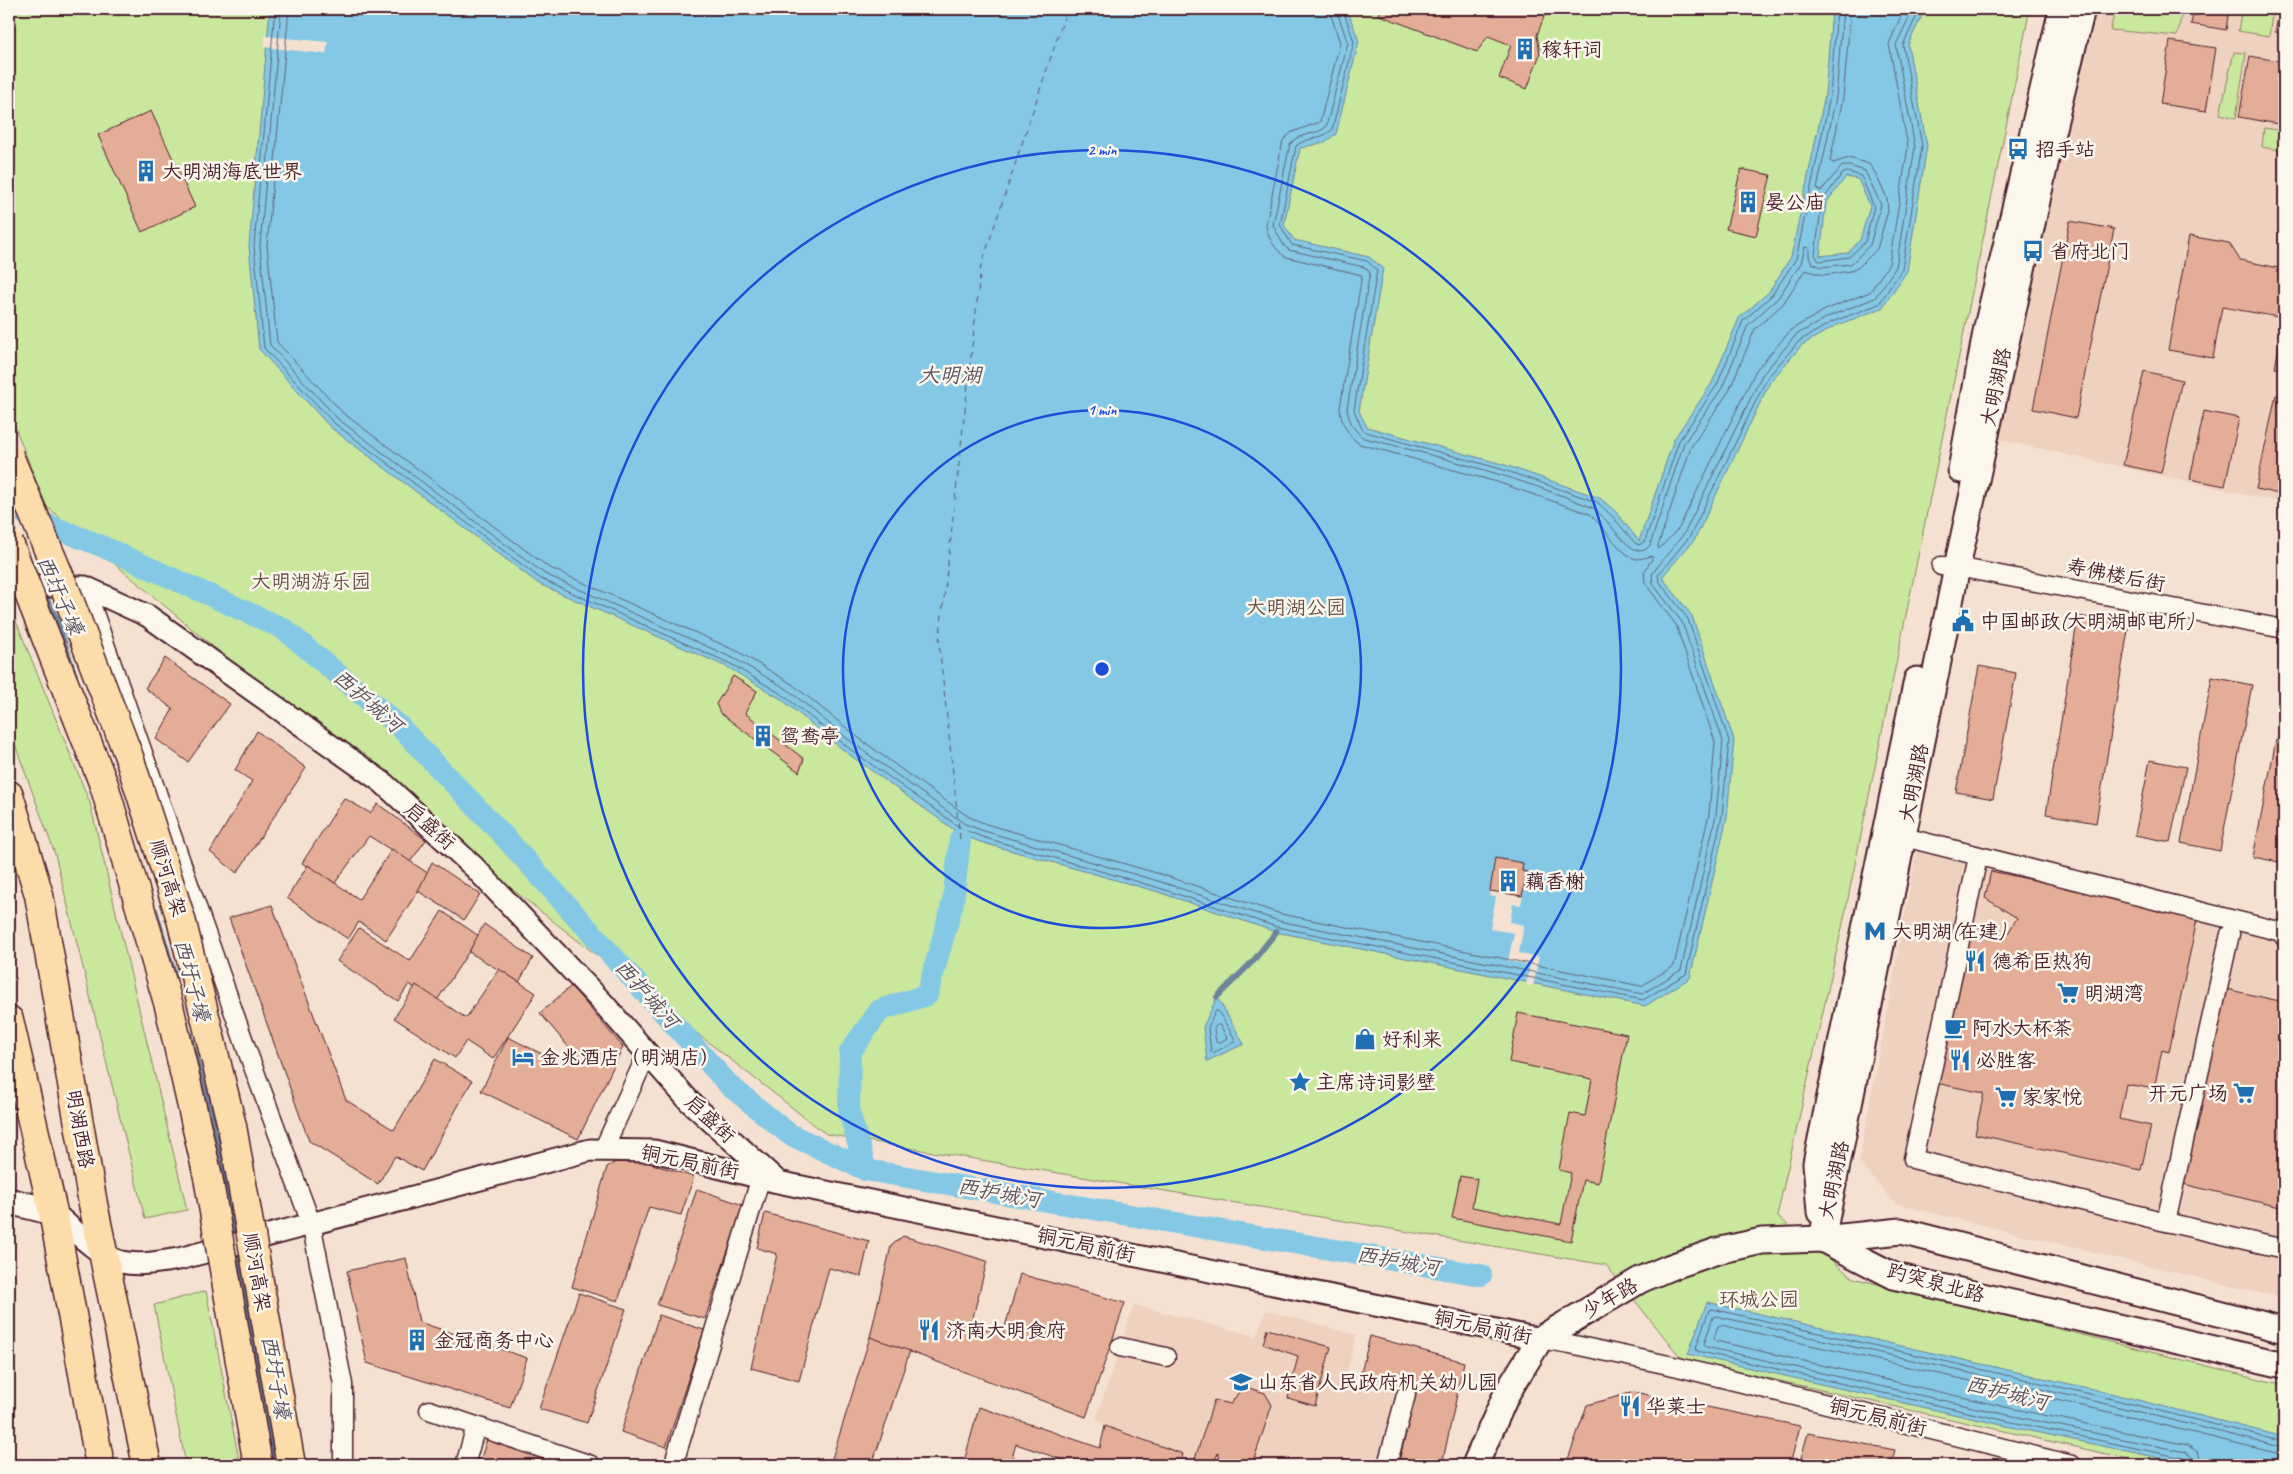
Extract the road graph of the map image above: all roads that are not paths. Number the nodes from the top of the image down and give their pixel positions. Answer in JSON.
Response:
{"nodes":[{"id":1,"x":2062,"y":9,"type":"edge"},
{"id":2,"x":2082,"y":9,"type":"edge"},
{"id":3,"x":9,"y":456,"type":"edge"},
{"id":4,"x":9,"y":543,"type":"edge"},
{"id":5,"x":1949,"y":566,"type":"junction"},
{"id":6,"x":9,"y":585,"type":"edge"},
{"id":7,"x":85,"y":587,"type":"junction"},
{"id":8,"x":2284,"y":628,"type":"edge"},
{"id":9,"x":9,"y":795,"type":"edge"},
{"id":10,"x":1904,"y":837,"type":"junction"},
{"id":11,"x":1978,"y":857,"type":"junction"},
{"id":12,"x":2284,"y":931,"type":"edge"},
{"id":13,"x":2230,"y":934,"type":"dead end"},
{"id":14,"x":9,"y":1020,"type":"edge"},
{"id":15,"x":647,"y":1054,"type":"junction"},
{"id":16,"x":603,"y":1150,"type":"junction"},
{"id":17,"x":770,"y":1180,"type":"junction"},
{"id":18,"x":9,"y":1200,"type":"edge"},
{"id":19,"x":53,"y":1212,"type":"junction"},
{"id":20,"x":2166,"y":1222,"type":"junction"},
{"id":21,"x":311,"y":1224,"type":"junction"},
{"id":22,"x":1822,"y":1240,"type":"junction"},
{"id":23,"x":2284,"y":1249,"type":"edge"},
{"id":24,"x":103,"y":1254,"type":"junction"},
{"id":25,"x":2284,"y":1330,"type":"edge"},
{"id":26,"x":1540,"y":1340,"type":"junction"},
{"id":27,"x":1120,"y":1347,"type":"dead end"},
{"id":28,"x":1166,"y":1357,"type":"dead end"},
{"id":29,"x":2284,"y":1365,"type":"edge"},
{"id":30,"x":1406,"y":1395,"type":"dead end"},
{"id":31,"x":429,"y":1410,"type":"dead end"},
{"id":32,"x":476,"y":1426,"type":"junction"},
{"id":33,"x":676,"y":1456,"type":"dead end"},
{"id":34,"x":100,"y":1465,"type":"edge"},
{"id":35,"x":147,"y":1465,"type":"edge"},
{"id":36,"x":258,"y":1465,"type":"edge"},
{"id":37,"x":291,"y":1465,"type":"edge"},
{"id":38,"x":343,"y":1465,"type":"edge"},
{"id":39,"x":465,"y":1465,"type":"edge"},
{"id":40,"x":590,"y":1465,"type":"edge"},
{"id":41,"x":1387,"y":1465,"type":"edge"},
{"id":42,"x":1475,"y":1465,"type":"edge"},
{"id":43,"x":2072,"y":1465,"type":"edge"}],
"edges":[{"from":1,"to":5,"type":"main road","name":"大明湖路"},
{"from":2,"to":5,"type":"main road","name":"大明湖路"},
{"from":3,"to":37,"type":"main road","name":"顺河高架","bridge":true},
{"from":4,"to":36,"type":"main road","name":"顺河高架","bridge":true},
{"from":5,"to":8,"type":"street","name":"寿佛楼后街"},
{"from":5,"to":10,"type":"main road","name":"大明湖路"},
{"from":5,"to":22,"type":"main road","name":"大明湖路"},
{"from":6,"to":7,"type":"street","name":"启盛街","bridge":true},
{"from":7,"to":15,"type":"street","name":"启盛街"},
{"from":7,"to":21,"type":"street"},
{"from":9,"to":24,"type":"main road","name":"明湖西路"},
{"from":10,"to":11,"type":"street"},
{"from":10,"to":22,"type":"main road","name":"大明湖路"},
{"from":11,"to":12,"type":"street"},
{"from":11,"to":20,"type":"street"},
{"from":13,"to":20,"type":"street"},
{"from":14,"to":19,"type":"main road"},
{"from":15,"to":16,"type":"street"},
{"from":15,"to":17,"type":"street","name":"启盛街"},
{"from":16,"to":17,"type":"street","name":"铜元局前街"},
{"from":16,"to":21,"type":"street","name":"铜元局前街"},
{"from":17,"to":26,"type":"street","name":"铜元局前街"},
{"from":17,"to":33,"type":"street"},
{"from":18,"to":19,"type":"main road"},
{"from":19,"to":24,"type":"street","name":"铜元局前街"},
{"from":19,"to":34,"type":"main road"},
{"from":20,"to":23,"type":"street"},
{"from":21,"to":24,"type":"street","name":"铜元局前街","bridge":true},
{"from":21,"to":38,"type":"street"},
{"from":22,"to":25,"type":"main road","name":"趵突泉北路"},
{"from":22,"to":26,"type":"main road","name":"少年路"},
{"from":22,"to":29,"type":"main road","name":"趵突泉北路"},
{"from":24,"to":35,"type":"main road","name":"明湖西路"},
{"from":26,"to":42,"type":"main road","name":"少年路"},
{"from":26,"to":43,"type":"street","name":"铜元局前街"},
{"from":27,"to":28,"type":"street"},
{"from":30,"to":41,"type":"street"},
{"from":31,"to":32,"type":"street"},
{"from":32,"to":39,"type":"street"},
{"from":32,"to":40,"type":"street"}]}
